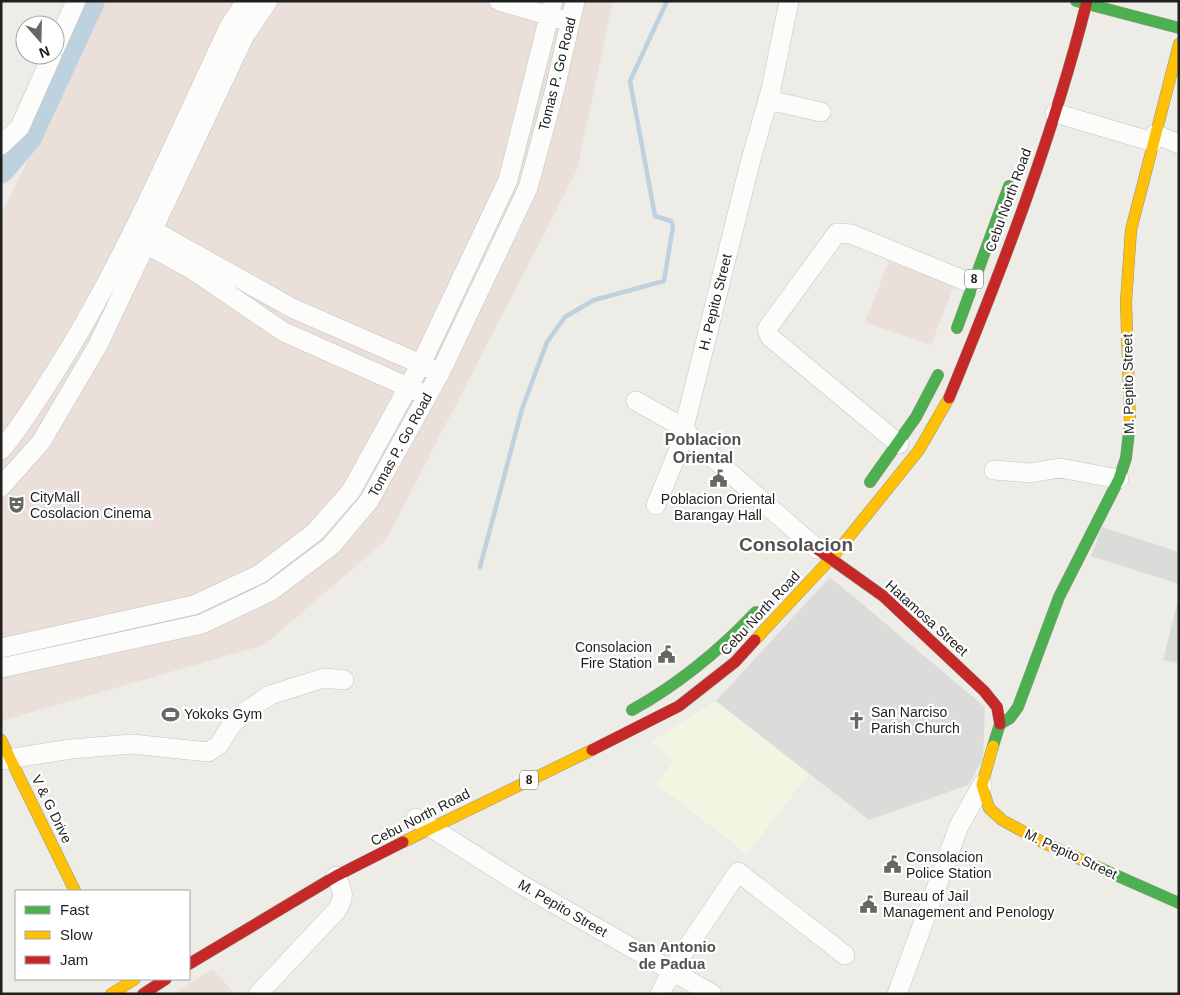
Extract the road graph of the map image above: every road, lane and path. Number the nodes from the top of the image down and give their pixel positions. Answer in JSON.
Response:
{"nodes":[{"id":1,"x":76,"y":1,"type":"edge"},
{"id":2,"x":246,"y":1,"type":"edge"},
{"id":3,"x":268,"y":1,"type":"edge"},
{"id":4,"x":499,"y":1,"type":"edge"},
{"id":5,"x":789,"y":1,"type":"edge"},
{"id":6,"x":1083,"y":2,"type":"edge"},
{"id":7,"x":571,"y":7,"type":"edge"},
{"id":8,"x":551,"y":9,"type":"edge"},
{"id":9,"x":65,"y":26,"type":"edge"},
{"id":10,"x":1179,"y":28,"type":"edge"},
{"id":11,"x":1179,"y":44,"type":"edge"},
{"id":12,"x":48,"y":65,"type":"edge"},
{"id":13,"x":768,"y":100,"type":"junction"},
{"id":14,"x":822,"y":112,"type":"dead end"},
{"id":15,"x":1055,"y":113,"type":"junction"},
{"id":16,"x":1154,"y":138,"type":"junction"},
{"id":17,"x":1179,"y":144,"type":"edge"},
{"id":18,"x":1,"y":145,"type":"edge"},
{"id":19,"x":1012,"y":176,"type":"dead end"},
{"id":20,"x":142,"y":232,"type":"junction"},
{"id":21,"x":973,"y":284,"type":"junction"},
{"id":22,"x":967,"y":303,"type":"junction"},
{"id":23,"x":985,"y":310,"type":"junction"},
{"id":24,"x":953,"y":338,"type":"dead end"},
{"id":25,"x":421,"y":364,"type":"junction"},
{"id":26,"x":942,"y":365,"type":"dead end"},
{"id":27,"x":440,"y":373,"type":"junction"},
{"id":28,"x":408,"y":387,"type":"junction"},
{"id":29,"x":428,"y":396,"type":"junction"},
{"id":30,"x":636,"y":401,"type":"dead end"},
{"id":31,"x":686,"y":430,"type":"junction"},
{"id":32,"x":899,"y":444,"type":"junction"},
{"id":33,"x":1,"y":450,"type":"edge"},
{"id":34,"x":994,"y":470,"type":"dead end"},
{"id":35,"x":1119,"y":479,"type":"junction"},
{"id":36,"x":1,"y":487,"type":"edge"},
{"id":37,"x":865,"y":488,"type":"dead end"},
{"id":38,"x":656,"y":505,"type":"dead end"},
{"id":39,"x":820,"y":551,"type":"junction"},
{"id":40,"x":762,"y":607,"type":"dead end"},
{"id":41,"x":1,"y":648,"type":"edge"},
{"id":42,"x":1,"y":668,"type":"edge"},
{"id":43,"x":344,"y":680,"type":"dead end"},
{"id":44,"x":624,"y":714,"type":"dead end"},
{"id":45,"x":1000,"y":724,"type":"junction"},
{"id":46,"x":1,"y":740,"type":"edge"},
{"id":47,"x":4,"y":761,"type":"edge"},
{"id":48,"x":982,"y":785,"type":"junction"},
{"id":49,"x":421,"y":820,"type":"junction"},
{"id":50,"x":336,"y":876,"type":"junction"},
{"id":51,"x":63,"y":890,"type":"edge"},
{"id":52,"x":74,"y":890,"type":"edge"},
{"id":53,"x":1179,"y":903,"type":"edge"},
{"id":54,"x":845,"y":955,"type":"dead end"},
{"id":55,"x":190,"y":963,"type":"edge"},
{"id":56,"x":672,"y":970,"type":"junction"},
{"id":57,"x":108,"y":980,"type":"edge"},
{"id":58,"x":133,"y":980,"type":"edge"},
{"id":59,"x":164,"y":980,"type":"edge"},
{"id":60,"x":118,"y":990,"type":"edge"},
{"id":61,"x":143,"y":994,"type":"edge"},
{"id":62,"x":258,"y":994,"type":"edge"},
{"id":63,"x":660,"y":994,"type":"edge"},
{"id":64,"x":712,"y":994,"type":"edge"},
{"id":65,"x":897,"y":994,"type":"edge"}],
"edges":[{"from":1,"to":9,"type":"street"},
{"from":2,"to":20,"type":"street"},
{"from":3,"to":20,"type":"street"},
{"from":4,"to":8,"type":"street"},
{"from":5,"to":13,"type":"street","name":"H. Pepito Street"},
{"from":6,"to":10,"type":"main road"},
{"from":6,"to":15,"type":"main road","name":"Cebu North Road","number":"8"},
{"from":7,"to":8,"type":"street"},
{"from":7,"to":27,"type":"street","name":"Tomas P. Go Road"},
{"from":8,"to":25,"type":"street","name":"Tomas P. Go Road"},
{"from":11,"to":16,"type":"main road","name":"M. Pepito Street"},
{"from":12,"to":18,"type":"street"},
{"from":13,"to":14,"type":"street"},
{"from":13,"to":31,"type":"street","name":"H. Pepito Street"},
{"from":15,"to":16,"type":"street"},
{"from":15,"to":23,"type":"main road","name":"Cebu North Road","number":"8"},
{"from":16,"to":17,"type":"street"},
{"from":16,"to":35,"type":"main road","name":"M. Pepito Street"},
{"from":19,"to":21,"type":"main road","name":"Cebu North Road","number":"8"},
{"from":20,"to":25,"type":"street"},
{"from":20,"to":28,"type":"street"},
{"from":20,"to":33,"type":"street"},
{"from":20,"to":36,"type":"street"},
{"from":21,"to":22,"type":"main road","name":"Cebu North Road","number":"8"},
{"from":21,"to":32,"type":"street"},
{"from":22,"to":23,"type":"main road"},
{"from":22,"to":24,"type":"main road","name":"Cebu North Road","number":"8"},
{"from":23,"to":39,"type":"main road","name":"Cebu North Road","number":"8"},
{"from":25,"to":27,"type":"street"},
{"from":25,"to":28,"type":"street","name":"Tomas P. Go Road"},
{"from":26,"to":32,"type":"main road"},
{"from":27,"to":29,"type":"street","name":"Tomas P. Go Road"},
{"from":28,"to":29,"type":"street"},
{"from":28,"to":41,"type":"street","name":"Tomas P. Go Road"},
{"from":29,"to":42,"type":"street","name":"Tomas P. Go Road"},
{"from":30,"to":31,"type":"street"},
{"from":31,"to":38,"type":"street","name":"H. Pepito Street"},
{"from":31,"to":39,"type":"street"},
{"from":32,"to":37,"type":"main road"},
{"from":34,"to":35,"type":"street"},
{"from":35,"to":45,"type":"main road","name":"M. Pepito Street"},
{"from":39,"to":45,"type":"main road","name":"Hatamosa Street"},
{"from":39,"to":49,"type":"main road","name":"Cebu North Road","number":"8"},
{"from":40,"to":44,"type":"main road","name":"Cebu North Road"},
{"from":43,"to":47,"type":"street"},
{"from":45,"to":48,"type":"main road"},
{"from":46,"to":47,"type":"main road","name":"V & G Drive"},
{"from":47,"to":51,"type":"main road","name":"V & G Drive"},
{"from":47,"to":52,"type":"main road","name":"V & G Drive"},
{"from":48,"to":53,"type":"main road","name":"M. Pepito Street"},
{"from":48,"to":65,"type":"street"},
{"from":49,"to":50,"type":"main road","name":"Cebu North Road","number":"8"},
{"from":49,"to":56,"type":"street","name":"M. Pepito Street"},
{"from":50,"to":55,"type":"main road","name":"Cebu North Road","number":"8"},
{"from":50,"to":62,"type":"street"},
{"from":54,"to":56,"type":"street"},
{"from":56,"to":63,"type":"street"},
{"from":56,"to":64,"type":"street","name":"M. Pepito Street"},
{"from":57,"to":60,"type":"main road"},
{"from":58,"to":60,"type":"main road"},
{"from":59,"to":61,"type":"main road"}]}
